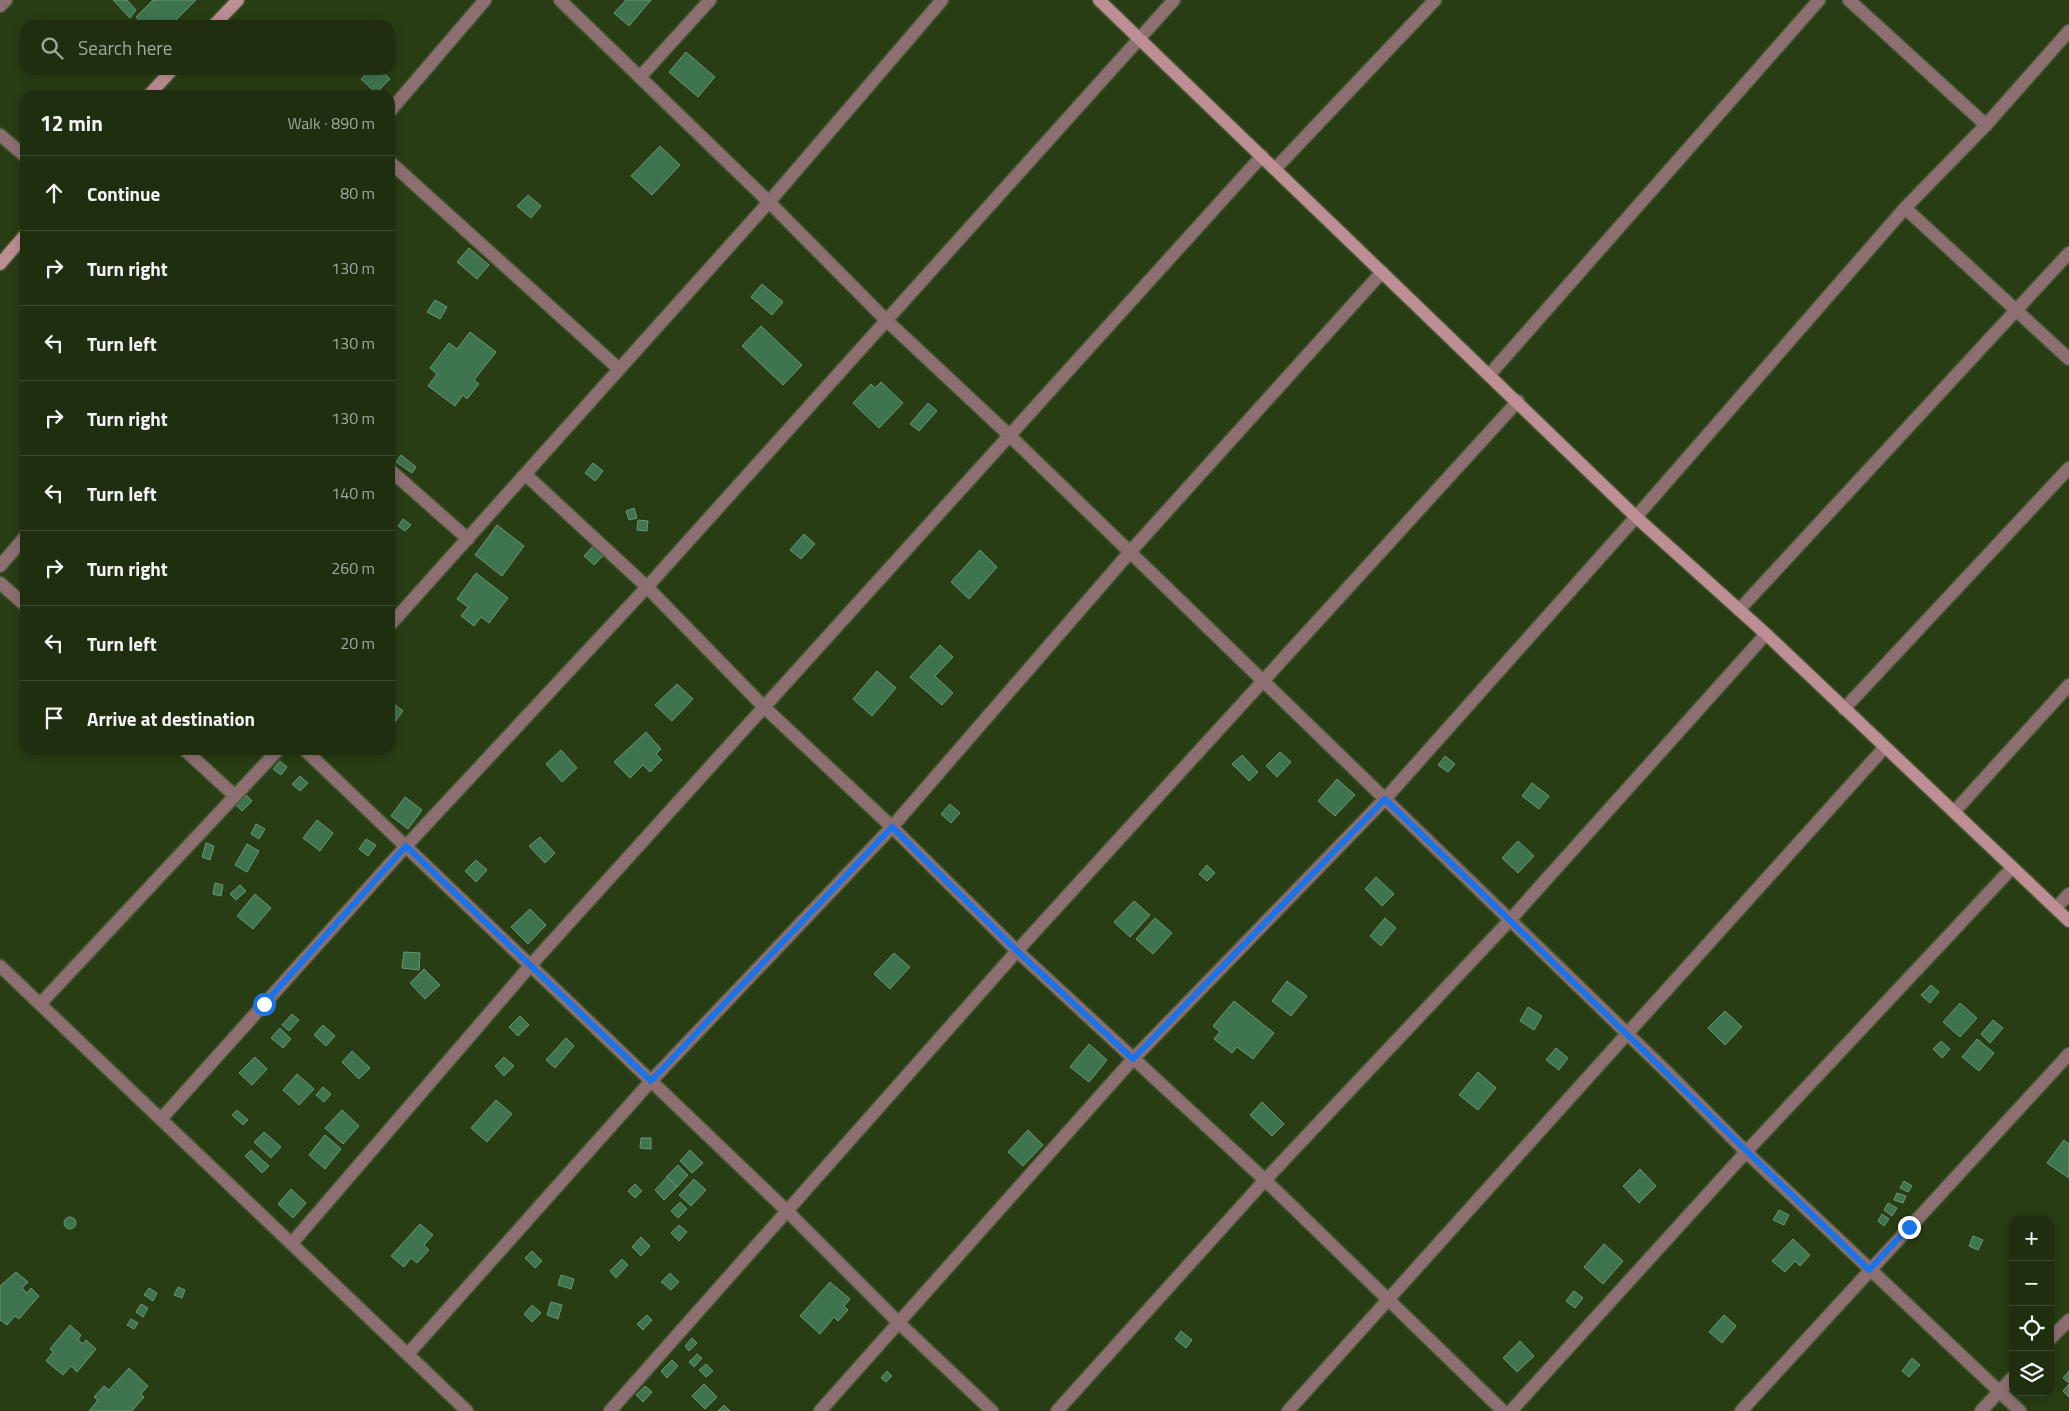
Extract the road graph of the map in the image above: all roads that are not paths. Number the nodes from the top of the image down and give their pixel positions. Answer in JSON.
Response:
{"nodes":[{"id":1,"x":6,"y":0,"type":"edge"},
{"id":2,"x":238,"y":0,"type":"edge"},
{"id":3,"x":485,"y":0,"type":"edge"},
{"id":4,"x":560,"y":0,"type":"edge"},
{"id":5,"x":710,"y":0,"type":"edge"},
{"id":6,"x":942,"y":0,"type":"edge"},
{"id":7,"x":1100,"y":0,"type":"edge"},
{"id":8,"x":1174,"y":0,"type":"edge"},
{"id":9,"x":1435,"y":0,"type":"edge"},
{"id":10,"x":1819,"y":0,"type":"edge"},
{"id":11,"x":1849,"y":0,"type":"edge"},
{"id":12,"x":0,"y":6,"type":"edge"},
{"id":13,"x":219,"y":20,"type":"edge"},
{"id":14,"x":2069,"y":31,"type":"edge"},
{"id":15,"x":1140,"y":39,"type":"junction"},
{"id":16,"x":167,"y":75,"type":"edge"},
{"id":17,"x":640,"y":77,"type":"junction"},
{"id":18,"x":154,"y":90,"type":"edge"},
{"id":19,"x":395,"y":105,"type":"edge"},
{"id":20,"x":1986,"y":125,"type":"junction"},
{"id":21,"x":0,"y":135,"type":"edge"},
{"id":22,"x":20,"y":152,"type":"edge"},
{"id":23,"x":1262,"y":156,"type":"junction"},
{"id":24,"x":395,"y":167,"type":"edge"},
{"id":25,"x":1275,"y":169,"type":"junction"},
{"id":26,"x":769,"y":202,"type":"junction"},
{"id":27,"x":1905,"y":208,"type":"junction"},
{"id":28,"x":20,"y":241,"type":"edge"},
{"id":29,"x":2069,"y":253,"type":"edge"},
{"id":30,"x":0,"y":264,"type":"edge"},
{"id":31,"x":1382,"y":272,"type":"junction"},
{"id":32,"x":2016,"y":311,"type":"junction"},
{"id":33,"x":885,"y":319,"type":"junction"},
{"id":34,"x":2069,"y":359,"type":"edge"},
{"id":35,"x":619,"y":369,"type":"junction"},
{"id":36,"x":1490,"y":374,"type":"junction"},
{"id":37,"x":1518,"y":401,"type":"junction"},
{"id":38,"x":1009,"y":435,"type":"junction"},
{"id":39,"x":2069,"y":468,"type":"edge"},
{"id":40,"x":395,"y":474,"type":"edge"},
{"id":41,"x":526,"y":475,"type":"junction"},
{"id":42,"x":1636,"y":517,"type":"junction"},
{"id":43,"x":468,"y":539,"type":"junction"},
{"id":44,"x":20,"y":543,"type":"edge"},
{"id":45,"x":1130,"y":552,"type":"junction"},
{"id":46,"x":0,"y":566,"type":"edge"},
{"id":47,"x":0,"y":583,"type":"edge"},
{"id":48,"x":647,"y":587,"type":"junction"},
{"id":49,"x":20,"y":601,"type":"edge"},
{"id":50,"x":1739,"y":610,"type":"junction"},
{"id":51,"x":395,"y":620,"type":"edge"},
{"id":52,"x":1766,"y":634,"type":"junction"},
{"id":53,"x":1262,"y":680,"type":"junction"},
{"id":54,"x":2069,"y":685,"type":"edge"},
{"id":55,"x":765,"y":708,"type":"junction"},
{"id":56,"x":1844,"y":709,"type":"junction"},
{"id":57,"x":1885,"y":748,"type":"junction"},
{"id":58,"x":191,"y":755,"type":"edge"},
{"id":59,"x":273,"y":755,"type":"edge"},
{"id":60,"x":310,"y":755,"type":"edge"},
{"id":61,"x":236,"y":796,"type":"junction"},
{"id":62,"x":1385,"y":799,"type":"junction"},
{"id":63,"x":1954,"y":812,"type":"junction"},
{"id":64,"x":892,"y":827,"type":"junction"},
{"id":65,"x":406,"y":846,"type":"junction"},
{"id":66,"x":2012,"y":868,"type":"junction"},
{"id":67,"x":2069,"y":894,"type":"edge"},
{"id":68,"x":2056,"y":908,"type":"junction"},
{"id":69,"x":1510,"y":920,"type":"junction"},
{"id":70,"x":2069,"y":921,"type":"edge"},
{"id":71,"x":1017,"y":951,"type":"junction"},
{"id":72,"x":0,"y":966,"type":"edge"},
{"id":73,"x":530,"y":966,"type":"junction"},
{"id":74,"x":40,"y":1004,"type":"junction"},
{"id":75,"x":1628,"y":1034,"type":"junction"},
{"id":76,"x":2069,"y":1054,"type":"edge"},
{"id":77,"x":1133,"y":1059,"type":"junction"},
{"id":78,"x":651,"y":1081,"type":"junction"},
{"id":79,"x":161,"y":1119,"type":"junction"},
{"id":80,"x":1746,"y":1152,"type":"junction"},
{"id":81,"x":1265,"y":1180,"type":"junction"},
{"id":82,"x":788,"y":1212,"type":"junction"},
{"id":83,"x":292,"y":1243,"type":"junction"},
{"id":84,"x":1869,"y":1270,"type":"junction"},
{"id":85,"x":1390,"y":1300,"type":"junction"},
{"id":86,"x":2069,"y":1320,"type":"edge"},
{"id":87,"x":899,"y":1323,"type":"junction"},
{"id":88,"x":2054,"y":1335,"type":"edge"},
{"id":89,"x":408,"y":1354,"type":"junction"},
{"id":90,"x":2009,"y":1381,"type":"edge"},
{"id":91,"x":1999,"y":1391,"type":"junction"},
{"id":92,"x":467,"y":1411,"type":"edge"},
{"id":93,"x":610,"y":1411,"type":"edge"},
{"id":94,"x":820,"y":1411,"type":"edge"},
{"id":95,"x":992,"y":1411,"type":"edge"},
{"id":96,"x":1056,"y":1411,"type":"edge"},
{"id":97,"x":1288,"y":1411,"type":"edge"},
{"id":98,"x":1503,"y":1411,"type":"edge"},
{"id":99,"x":1511,"y":1411,"type":"edge"},
{"id":100,"x":1741,"y":1411,"type":"edge"},
{"id":101,"x":1981,"y":1411,"type":"edge"},
{"id":102,"x":2020,"y":1411,"type":"edge"}],
"edges":[{"from":1,"to":12,"type":"street"},
{"from":2,"to":13,"type":"street"},
{"from":3,"to":19,"type":"street"},
{"from":4,"to":17,"type":"street"},
{"from":5,"to":17,"type":"street"},
{"from":6,"to":26,"type":"street"},
{"from":7,"to":15,"type":"street"},
{"from":8,"to":15,"type":"street"},
{"from":9,"to":25,"type":"street"},
{"from":10,"to":36,"type":"street"},
{"from":11,"to":20,"type":"street"},
{"from":14,"to":20,"type":"street"},
{"from":15,"to":23,"type":"street"},
{"from":15,"to":33,"type":"street"},
{"from":16,"to":18,"type":"street"},
{"from":17,"to":26,"type":"street"},
{"from":20,"to":27,"type":"street"},
{"from":21,"to":22,"type":"street"},
{"from":23,"to":25,"type":"street"},
{"from":23,"to":38,"type":"street"},
{"from":24,"to":35,"type":"street"},
{"from":25,"to":31,"type":"street"},
{"from":26,"to":33,"type":"street"},
{"from":26,"to":35,"type":"street"},
{"from":27,"to":32,"type":"street"},
{"from":27,"to":42,"type":"street"},
{"from":28,"to":30,"type":"street"},
{"from":29,"to":32,"type":"street"},
{"from":31,"to":36,"type":"street"},
{"from":31,"to":45,"type":"street"},
{"from":32,"to":34,"type":"street"},
{"from":32,"to":50,"type":"street"},
{"from":33,"to":38,"type":"street"},
{"from":33,"to":48,"type":"street"},
{"from":35,"to":41,"type":"street"},
{"from":36,"to":37,"type":"street"},
{"from":37,"to":42,"type":"street"},
{"from":37,"to":53,"type":"street"},
{"from":38,"to":45,"type":"street"},
{"from":38,"to":55,"type":"street"},
{"from":39,"to":56,"type":"street"},
{"from":40,"to":43,"type":"street"},
{"from":41,"to":43,"type":"street"},
{"from":41,"to":48,"type":"street"},
{"from":42,"to":50,"type":"street"},
{"from":42,"to":62,"type":"street"},
{"from":43,"to":51,"type":"street"},
{"from":44,"to":46,"type":"street"},
{"from":45,"to":53,"type":"street"},
{"from":45,"to":64,"type":"street"},
{"from":47,"to":49,"type":"street"},
{"from":48,"to":55,"type":"street"},
{"from":48,"to":65,"type":"street"},
{"from":50,"to":52,"type":"street"},
{"from":52,"to":56,"type":"street"},
{"from":52,"to":69,"type":"street"},
{"from":53,"to":62,"type":"street"},
{"from":53,"to":71,"type":"street"},
{"from":54,"to":63,"type":"street"},
{"from":55,"to":64,"type":"street"},
{"from":55,"to":73,"type":"street"},
{"from":56,"to":57,"type":"street"},
{"from":57,"to":63,"type":"street"},
{"from":57,"to":75,"type":"street"},
{"from":58,"to":61,"type":"street"},
{"from":59,"to":61,"type":"street"},
{"from":60,"to":65,"type":"street"},
{"from":61,"to":74,"type":"street"},
{"from":62,"to":69,"type":"street"},
{"from":62,"to":77,"type":"street"},
{"from":63,"to":66,"type":"street"},
{"from":64,"to":71,"type":"street"},
{"from":64,"to":78,"type":"street"},
{"from":65,"to":73,"type":"street"},
{"from":65,"to":79,"type":"street"},
{"from":66,"to":68,"type":"street"},
{"from":66,"to":80,"type":"street"},
{"from":67,"to":68,"type":"street"},
{"from":68,"to":70,"type":"street"},
{"from":69,"to":75,"type":"street"},
{"from":69,"to":81,"type":"street"},
{"from":71,"to":77,"type":"street"},
{"from":71,"to":82,"type":"street"},
{"from":72,"to":74,"type":"street"},
{"from":73,"to":78,"type":"street"},
{"from":73,"to":83,"type":"street"},
{"from":74,"to":79,"type":"street"},
{"from":75,"to":80,"type":"street"},
{"from":75,"to":85,"type":"street"},
{"from":76,"to":84,"type":"street"},
{"from":77,"to":81,"type":"street"},
{"from":77,"to":87,"type":"street"},
{"from":78,"to":82,"type":"street"},
{"from":78,"to":89,"type":"street"},
{"from":79,"to":83,"type":"street"},
{"from":80,"to":84,"type":"street"},
{"from":80,"to":99,"type":"street"},
{"from":81,"to":85,"type":"street"},
{"from":81,"to":96,"type":"street"},
{"from":82,"to":87,"type":"street"},
{"from":82,"to":93,"type":"street"},
{"from":83,"to":89,"type":"street"},
{"from":84,"to":91,"type":"street"},
{"from":84,"to":100,"type":"street"},
{"from":85,"to":97,"type":"street"},
{"from":85,"to":98,"type":"street"},
{"from":86,"to":88,"type":"street"},
{"from":87,"to":94,"type":"street"},
{"from":87,"to":95,"type":"street"},
{"from":89,"to":92,"type":"street"},
{"from":90,"to":91,"type":"street"},
{"from":91,"to":101,"type":"street"},
{"from":91,"to":102,"type":"street"}]}
